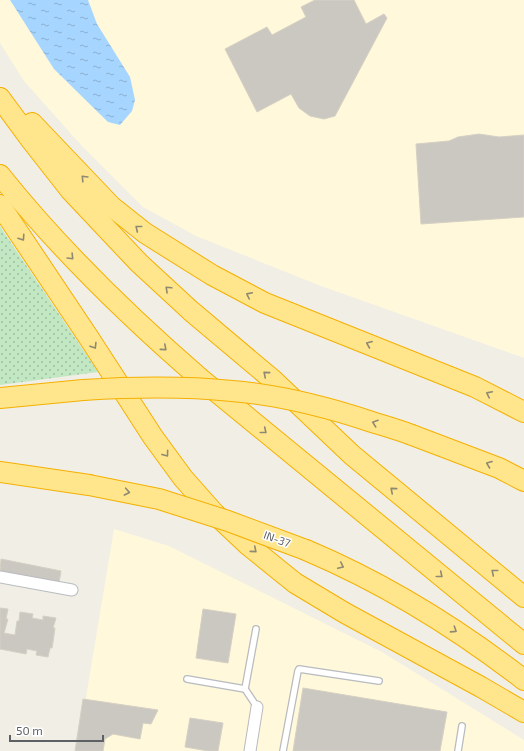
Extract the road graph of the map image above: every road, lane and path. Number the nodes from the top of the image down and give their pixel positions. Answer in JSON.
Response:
{"nodes":[{"id":1,"x":0,"y":89,"type":"edge"},
{"id":2,"x":0,"y":98,"type":"edge"},
{"id":3,"x":0,"y":175,"type":"edge"},
{"id":4,"x":0,"y":206,"type":"edge"},
{"id":5,"x":0,"y":398,"type":"edge"},
{"id":6,"x":524,"y":412,"type":"edge"},
{"id":7,"x":0,"y":472,"type":"edge"},
{"id":8,"x":524,"y":481,"type":"edge"},
{"id":9,"x":0,"y":577,"type":"edge"},
{"id":10,"x":72,"y":590,"type":"dead end"},
{"id":11,"x":524,"y":597,"type":"edge"},
{"id":12,"x":256,"y":629,"type":"dead end"},
{"id":13,"x":524,"y":644,"type":"edge"},
{"id":14,"x":187,"y":680,"type":"dead end"},
{"id":15,"x":524,"y":680,"type":"edge"},
{"id":16,"x":379,"y":681,"type":"dead end"},
{"id":17,"x":245,"y":689,"type":"junction"},
{"id":18,"x":257,"y":707,"type":"joint"},
{"id":19,"x":524,"y":712,"type":"edge"},
{"id":20,"x":462,"y":726,"type":"dead end"},
{"id":21,"x":250,"y":751,"type":"edge"},
{"id":22,"x":283,"y":751,"type":"edge"},
{"id":23,"x":458,"y":751,"type":"edge"}],
"edges":[{"from":6,"to":1,"type":"highway","one_way":true},
{"from":11,"to":2,"type":"highway","one_way":true},
{"from":3,"to":13,"type":"highway","one_way":true},
{"from":4,"to":19,"type":"highway","one_way":true},
{"from":8,"to":5,"type":"highway","one_way":true,"bridge":true},
{"from":7,"to":15,"type":"highway","name":"IN-37","one_way":true,"bridge":true},
{"from":9,"to":10,"type":"street"},
{"from":12,"to":17,"type":"lane"},
{"from":14,"to":17,"type":"lane"},
{"from":16,"to":22,"type":"lane"},
{"from":17,"to":18,"type":"lane"},
{"from":18,"to":21,"type":"street"},
{"from":20,"to":23,"type":"lane"}]}
